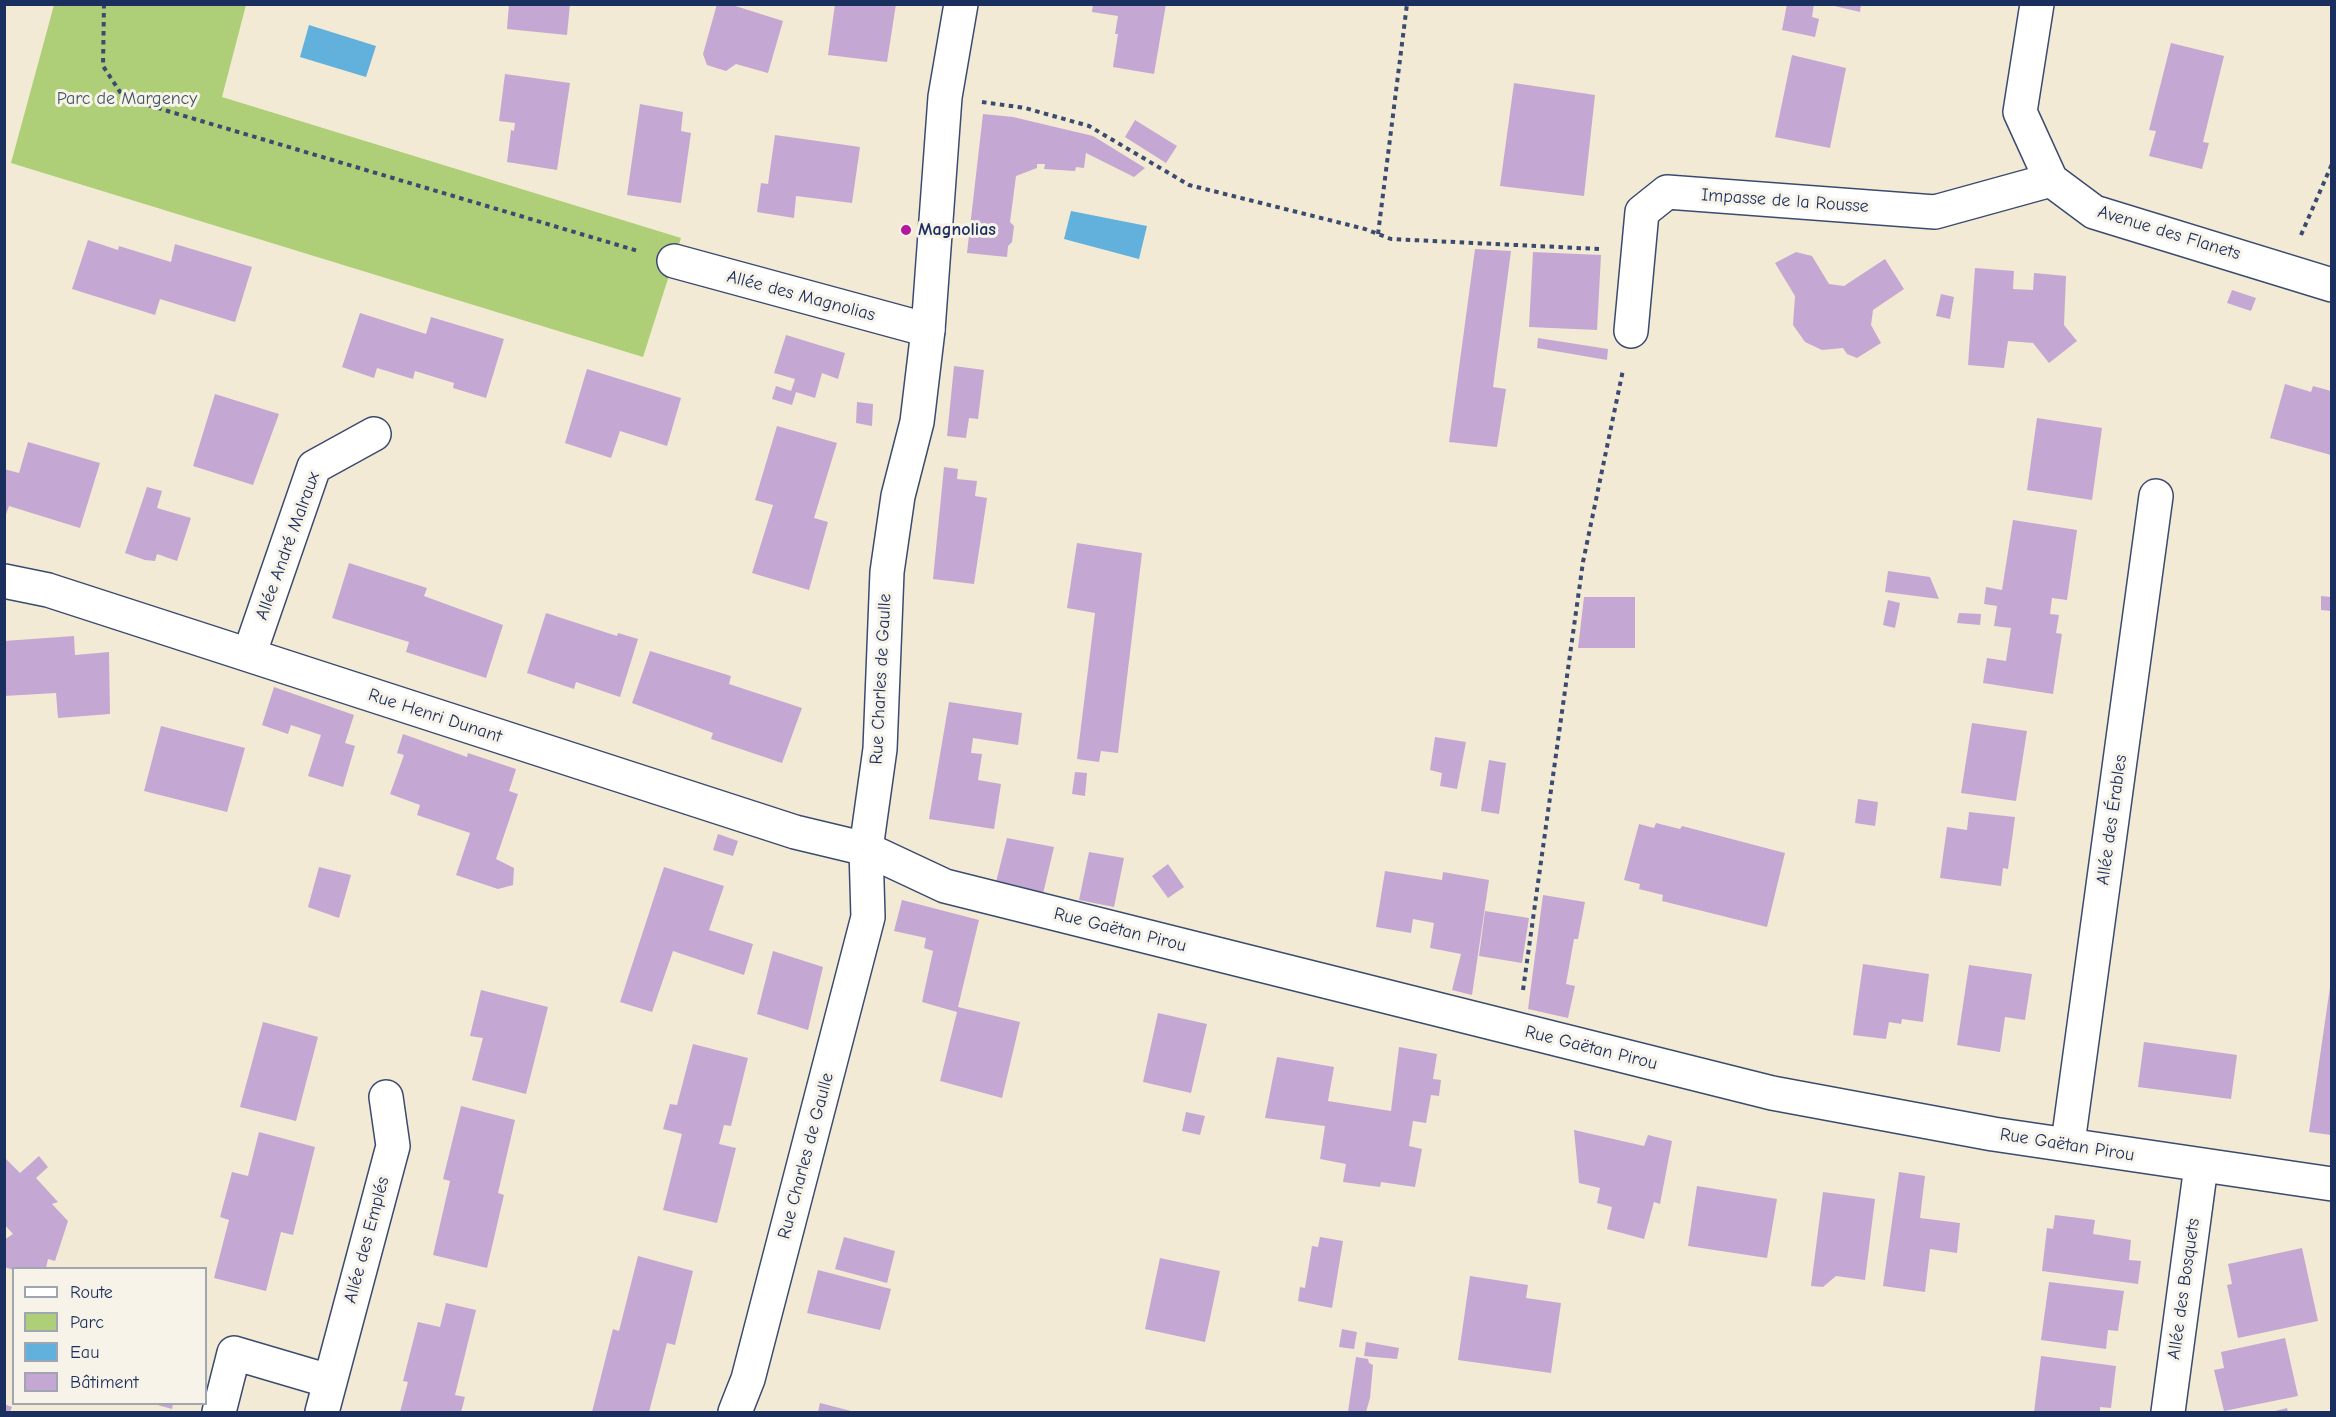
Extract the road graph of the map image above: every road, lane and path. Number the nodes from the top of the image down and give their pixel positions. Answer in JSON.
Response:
{"nodes":[{"id":1,"x":104,"y":4,"type":"edge"},
{"id":2,"x":961,"y":4,"type":"edge"},
{"id":3,"x":1407,"y":4,"type":"edge"},
{"id":4,"x":2037,"y":4,"type":"edge"},
{"id":5,"x":945,"y":97,"type":"junction"},
{"id":6,"x":2331,"y":164,"type":"edge"},
{"id":7,"x":2051,"y":180,"type":"junction"},
{"id":8,"x":1378,"y":234,"type":"junction"},
{"id":9,"x":1639,"y":250,"type":"junction"},
{"id":10,"x":674,"y":261,"type":"joint"},
{"id":11,"x":2286,"y":270,"type":"junction"},
{"id":12,"x":2331,"y":285,"type":"edge"},
{"id":13,"x":928,"y":330,"type":"junction"},
{"id":14,"x":1631,"y":331,"type":"joint"},
{"id":15,"x":374,"y":435,"type":"dead end"},
{"id":16,"x":2156,"y":496,"type":"dead end"},
{"id":17,"x":4,"y":581,"type":"edge"},
{"id":18,"x":249,"y":655,"type":"junction"},
{"id":19,"x":866,"y":849,"type":"junction"},
{"id":20,"x":1517,"y":1029,"type":"junction"},
{"id":21,"x":386,"y":1097,"type":"dead end"},
{"id":22,"x":2068,"y":1143,"type":"junction"},
{"id":23,"x":2201,"y":1166,"type":"junction"},
{"id":24,"x":2331,"y":1184,"type":"edge"},
{"id":25,"x":325,"y":1397,"type":"edge"},
{"id":26,"x":219,"y":1413,"type":"edge"},
{"id":27,"x":735,"y":1413,"type":"edge"},
{"id":28,"x":2168,"y":1413,"type":"edge"}],
"edges":[{"from":1,"to":10,"type":"path"},
{"from":2,"to":5,"type":"street","name":"Rue Charles de Gaulle"},
{"from":3,"to":8,"type":"path"},
{"from":4,"to":7,"type":"street","name":"Avenue des Flanets"},
{"from":5,"to":8,"type":"path"},
{"from":5,"to":13,"type":"street","name":"Rue Charles de Gaulle"},
{"from":6,"to":11,"type":"path"},
{"from":7,"to":9,"type":"street","name":"Impasse de la Rousse"},
{"from":7,"to":11,"type":"street","name":"Avenue des Flanets"},
{"from":8,"to":9,"type":"path"},
{"from":9,"to":14,"type":"street","name":"Impasse de la Rousse"},
{"from":10,"to":13,"type":"street","name":"Allée des Magnolias"},
{"from":11,"to":12,"type":"street","name":"Avenue des Flanets"},
{"from":13,"to":19,"type":"street","name":"Rue Charles de Gaulle"},
{"from":14,"to":20,"type":"path"},
{"from":15,"to":18,"type":"street","name":"Allée André Malraux"},
{"from":16,"to":22,"type":"street","name":"Allée des Érables"},
{"from":17,"to":18,"type":"street","name":"Rue Henri Dunant"},
{"from":18,"to":19,"type":"street","name":"Rue Henri Dunant"},
{"from":19,"to":20,"type":"street","name":"Rue Gaëtan Pirou"},
{"from":19,"to":27,"type":"street","name":"Rue Charles de Gaulle"},
{"from":20,"to":22,"type":"street","name":"Rue Gaëtan Pirou"},
{"from":21,"to":25,"type":"street","name":"Allée des Emplés"},
{"from":22,"to":23,"type":"street","name":"Rue Gaëtan Pirou"},
{"from":23,"to":24,"type":"street","name":"Rue Gaëtan Pirou"},
{"from":23,"to":28,"type":"street","name":"Allée des Bosquets"},
{"from":25,"to":26,"type":"street","name":"Allée des Emplés"}]}
